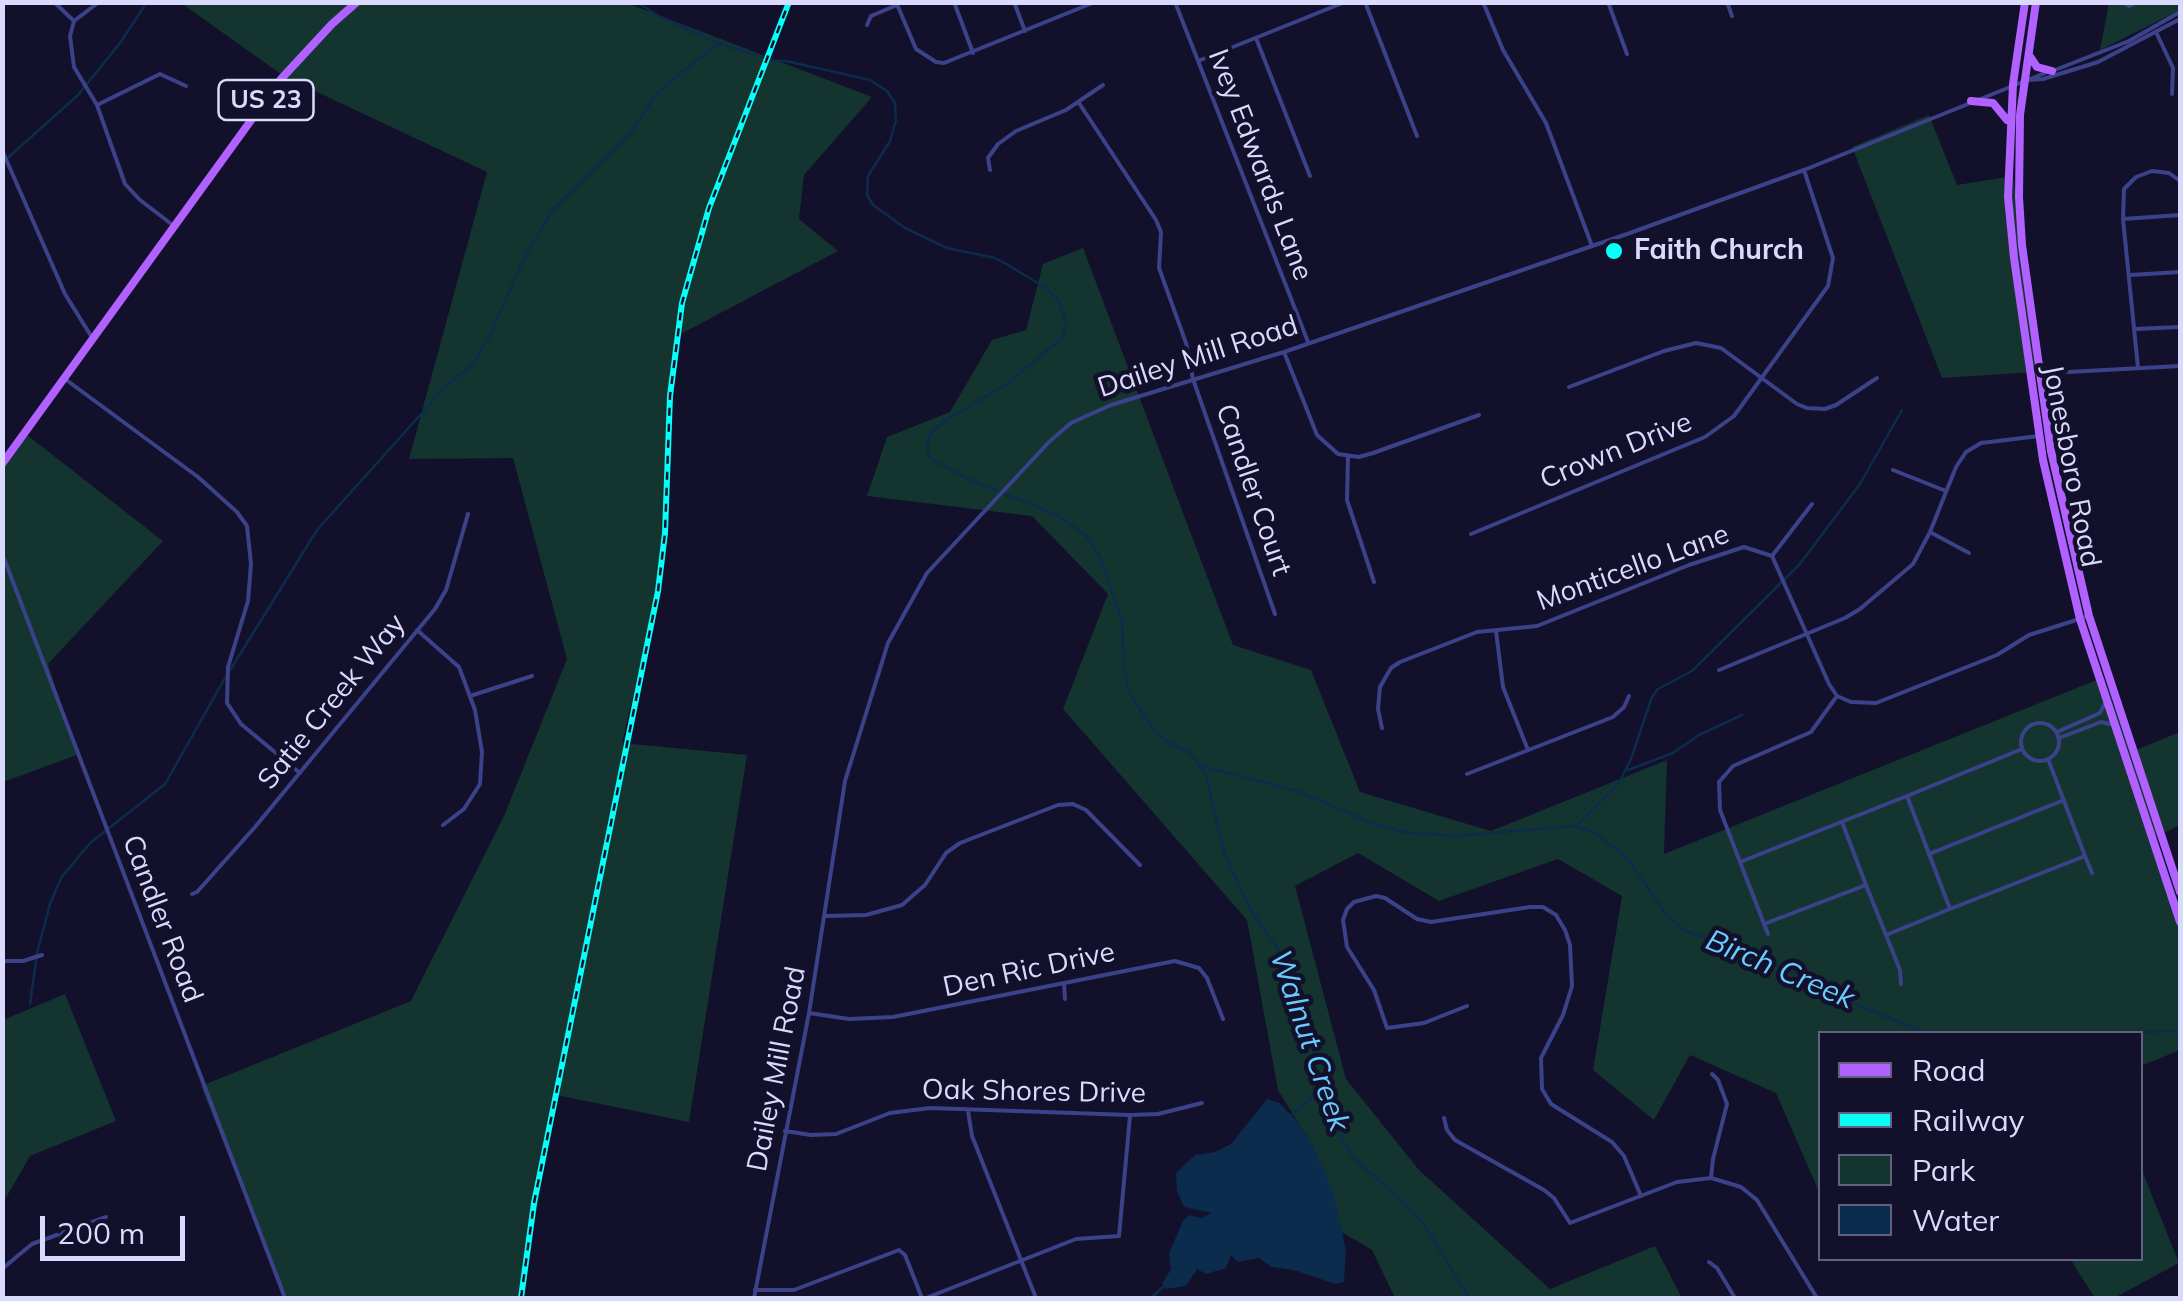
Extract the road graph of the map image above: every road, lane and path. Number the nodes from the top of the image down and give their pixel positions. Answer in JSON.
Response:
{"nodes":[{"id":1,"x":54,"y":2,"type":"edge"},
{"id":2,"x":99,"y":2,"type":"edge"},
{"id":3,"x":357,"y":2,"type":"edge"},
{"id":4,"x":954,"y":2,"type":"edge"},
{"id":5,"x":1014,"y":2,"type":"edge"},
{"id":6,"x":1073,"y":2,"type":"edge"},
{"id":7,"x":1095,"y":2,"type":"edge"},
{"id":8,"x":1175,"y":2,"type":"edge"},
{"id":9,"x":1345,"y":2,"type":"edge"},
{"id":10,"x":1365,"y":2,"type":"edge"},
{"id":11,"x":1483,"y":2,"type":"edge"},
{"id":12,"x":1608,"y":2,"type":"edge"},
{"id":13,"x":1726,"y":2,"type":"edge"},
{"id":14,"x":2025,"y":2,"type":"edge"},
{"id":15,"x":2036,"y":2,"type":"edge"},
{"id":16,"x":2124,"y":2,"type":"edge"},
{"id":17,"x":2136,"y":2,"type":"edge"},
{"id":18,"x":896,"y":4,"type":"edge"},
{"id":19,"x":345,"y":6,"type":"edge"},
{"id":20,"x":1076,"y":11,"type":"junction"},
{"id":21,"x":2180,"y":15,"type":"edge"},
{"id":22,"x":1732,"y":16,"type":"dead end"},
{"id":23,"x":74,"y":21,"type":"junction"},
{"id":24,"x":866,"y":24,"type":"dead end"},
{"id":25,"x":2155,"y":30,"type":"junction"},
{"id":26,"x":1026,"y":32,"type":"junction"},
{"id":27,"x":1256,"y":38,"type":"junction"},
{"id":28,"x":2028,"y":49,"type":"junction"},
{"id":29,"x":973,"y":53,"type":"junction"},
{"id":30,"x":1628,"y":54,"type":"dead end"},
{"id":31,"x":1198,"y":61,"type":"junction"},
{"id":32,"x":2052,"y":71,"type":"junction"},
{"id":33,"x":2023,"y":81,"type":"junction"},
{"id":34,"x":2012,"y":84,"type":"junction"},
{"id":35,"x":1103,"y":85,"type":"dead end"},
{"id":36,"x":186,"y":86,"type":"dead end"},
{"id":37,"x":2172,"y":94,"type":"dead end"},
{"id":38,"x":1971,"y":101,"type":"junction"},
{"id":39,"x":1079,"y":102,"type":"junction"},
{"id":40,"x":97,"y":105,"type":"junction"},
{"id":41,"x":2010,"y":127,"type":"junction"},
{"id":42,"x":1417,"y":136,"type":"dead end"},
{"id":43,"x":2,"y":150,"type":"edge"},
{"id":44,"x":990,"y":170,"type":"dead end"},
{"id":45,"x":1804,"y":170,"type":"junction"},
{"id":46,"x":1310,"y":176,"type":"dead end"},
{"id":47,"x":2180,"y":181,"type":"edge"},
{"id":48,"x":2180,"y":215,"type":"edge"},
{"id":49,"x":2122,"y":219,"type":"junction"},
{"id":50,"x":174,"y":226,"type":"junction"},
{"id":51,"x":1592,"y":246,"type":"junction"},
{"id":52,"x":2180,"y":272,"type":"edge"},
{"id":53,"x":2130,"y":275,"type":"junction"},
{"id":54,"x":2180,"y":327,"type":"edge"},
{"id":55,"x":2135,"y":329,"type":"junction"},
{"id":56,"x":94,"y":340,"type":"junction"},
{"id":57,"x":1308,"y":342,"type":"junction"},
{"id":58,"x":1284,"y":352,"type":"junction"},
{"id":59,"x":2180,"y":366,"type":"edge"},
{"id":60,"x":2138,"y":368,"type":"junction"},
{"id":61,"x":2035,"y":374,"type":"junction"},
{"id":62,"x":1763,"y":378,"type":"junction"},
{"id":63,"x":1877,"y":378,"type":"dead end"},
{"id":64,"x":66,"y":379,"type":"junction"},
{"id":65,"x":1193,"y":379,"type":"junction"},
{"id":66,"x":1569,"y":387,"type":"dead end"},
{"id":67,"x":1479,"y":415,"type":"dead end"},
{"id":68,"x":2039,"y":436,"type":"junction"},
{"id":69,"x":1348,"y":457,"type":"junction"},
{"id":70,"x":2,"y":464,"type":"edge"},
{"id":71,"x":1894,"y":470,"type":"dead end"},
{"id":72,"x":1946,"y":491,"type":"junction"},
{"id":73,"x":1812,"y":504,"type":"dead end"},
{"id":74,"x":468,"y":514,"type":"dead end"},
{"id":75,"x":1930,"y":532,"type":"junction"},
{"id":76,"x":1471,"y":534,"type":"dead end"},
{"id":77,"x":1969,"y":552,"type":"dead end"},
{"id":78,"x":2,"y":553,"type":"edge"},
{"id":79,"x":1772,"y":556,"type":"junction"},
{"id":80,"x":1374,"y":582,"type":"dead end"},
{"id":81,"x":1275,"y":614,"type":"dead end"},
{"id":82,"x":2085,"y":617,"type":"junction"},
{"id":83,"x":417,"y":630,"type":"junction"},
{"id":84,"x":1496,"y":631,"type":"junction"},
{"id":85,"x":1807,"y":634,"type":"junction"},
{"id":86,"x":1719,"y":670,"type":"dead end"},
{"id":87,"x":532,"y":676,"type":"dead end"},
{"id":88,"x":470,"y":696,"type":"junction"},
{"id":89,"x":1629,"y":696,"type":"dead end"},
{"id":90,"x":1837,"y":696,"type":"junction"},
{"id":91,"x":2106,"y":702,"type":"junction"},
{"id":92,"x":2114,"y":725,"type":"junction"},
{"id":93,"x":1382,"y":728,"type":"dead end"},
{"id":94,"x":2058,"y":735,"type":"junction"},
{"id":95,"x":2022,"y":749,"type":"junction"},
{"id":96,"x":1528,"y":750,"type":"junction"},
{"id":97,"x":2048,"y":760,"type":"junction"},
{"id":98,"x":300,"y":773,"type":"junction"},
{"id":99,"x":1467,"y":774,"type":"dead end"},
{"id":100,"x":1907,"y":796,"type":"junction"},
{"id":101,"x":2064,"y":800,"type":"junction"},
{"id":102,"x":1841,"y":821,"type":"junction"},
{"id":103,"x":444,"y":826,"type":"dead end"},
{"id":104,"x":1929,"y":854,"type":"junction"},
{"id":105,"x":2085,"y":856,"type":"junction"},
{"id":106,"x":1740,"y":862,"type":"junction"},
{"id":107,"x":1140,"y":865,"type":"dead end"},
{"id":108,"x":2092,"y":873,"type":"dead end"},
{"id":109,"x":1866,"y":885,"type":"junction"},
{"id":110,"x":2180,"y":892,"type":"edge"},
{"id":111,"x":192,"y":894,"type":"dead end"},
{"id":112,"x":1950,"y":908,"type":"junction"},
{"id":113,"x":826,"y":916,"type":"junction"},
{"id":114,"x":2180,"y":922,"type":"edge"},
{"id":115,"x":1764,"y":924,"type":"junction"},
{"id":116,"x":1768,"y":934,"type":"dead end"},
{"id":117,"x":1886,"y":935,"type":"junction"},
{"id":118,"x":42,"y":955,"type":"dead end"},
{"id":119,"x":2,"y":961,"type":"edge"},
{"id":120,"x":1064,"y":984,"type":"junction"},
{"id":121,"x":1901,"y":984,"type":"dead end"},
{"id":122,"x":1065,"y":999,"type":"dead end"},
{"id":123,"x":1468,"y":1006,"type":"dead end"},
{"id":124,"x":809,"y":1013,"type":"junction"},
{"id":125,"x":1223,"y":1019,"type":"dead end"},
{"id":126,"x":1712,"y":1074,"type":"dead end"},
{"id":127,"x":1202,"y":1103,"type":"dead end"},
{"id":128,"x":968,"y":1109,"type":"junction"},
{"id":129,"x":1130,"y":1115,"type":"junction"},
{"id":130,"x":1444,"y":1118,"type":"dead end"},
{"id":131,"x":784,"y":1132,"type":"junction"},
{"id":132,"x":1712,"y":1178,"type":"junction"},
{"id":133,"x":1640,"y":1196,"type":"junction"},
{"id":134,"x":106,"y":1218,"type":"dead end"},
{"id":135,"x":1020,"y":1260,"type":"junction"},
{"id":136,"x":1708,"y":1262,"type":"dead end"},
{"id":137,"x":2,"y":1269,"type":"edge"},
{"id":138,"x":755,"y":1290,"type":"junction"},
{"id":139,"x":285,"y":1298,"type":"edge"},
{"id":140,"x":754,"y":1298,"type":"edge"},
{"id":141,"x":924,"y":1298,"type":"edge"},
{"id":142,"x":1036,"y":1298,"type":"edge"},
{"id":143,"x":1735,"y":1298,"type":"edge"},
{"id":144,"x":1817,"y":1298,"type":"edge"}],
"edges":[{"from":1,"to":23,"type":"street"},
{"from":2,"to":23,"type":"street"},
{"from":3,"to":19,"type":"main road","number":"US 23"},
{"from":4,"to":29,"type":"street"},
{"from":5,"to":26,"type":"street"},
{"from":6,"to":20,"type":"street"},
{"from":7,"to":20,"type":"street"},
{"from":8,"to":31,"type":"street","name":"Ivey Edwards Lane"},
{"from":9,"to":27,"type":"street"},
{"from":10,"to":42,"type":"street"},
{"from":11,"to":51,"type":"street"},
{"from":12,"to":30,"type":"street"},
{"from":13,"to":22,"type":"street"},
{"from":14,"to":34,"type":"main road","name":"Jonesboro Road"},
{"from":15,"to":28,"type":"main road","name":"Jonesboro Road"},
{"from":16,"to":17,"type":"street"},
{"from":18,"to":24,"type":"street"},
{"from":18,"to":29,"type":"street"},
{"from":19,"to":50,"type":"main road","number":"US 23"},
{"from":20,"to":26,"type":"street"},
{"from":21,"to":25,"type":"street"},
{"from":23,"to":40,"type":"street"},
{"from":25,"to":32,"type":"street"},
{"from":25,"to":33,"type":"street"},
{"from":25,"to":37,"type":"street"},
{"from":26,"to":29,"type":"street"},
{"from":27,"to":31,"type":"street"},
{"from":27,"to":46,"type":"street"},
{"from":28,"to":32,"type":"main road"},
{"from":28,"to":33,"type":"main road","name":"Jonesboro Road"},
{"from":31,"to":57,"type":"street","name":"Ivey Edwards Lane"},
{"from":32,"to":33,"type":"street"},
{"from":33,"to":34,"type":"street","name":"Dailey Mill Road"},
{"from":33,"to":61,"type":"main road","name":"Jonesboro Road"},
{"from":34,"to":38,"type":"street","name":"Dailey Mill Road"},
{"from":34,"to":41,"type":"main road","name":"Jonesboro Road"},
{"from":35,"to":39,"type":"street"},
{"from":36,"to":40,"type":"street"},
{"from":38,"to":41,"type":"main road"},
{"from":38,"to":45,"type":"street","name":"Dailey Mill Road"},
{"from":39,"to":44,"type":"street"},
{"from":39,"to":65,"type":"street","name":"Candler Court"},
{"from":40,"to":50,"type":"street"},
{"from":41,"to":61,"type":"main road","name":"Jonesboro Road"},
{"from":43,"to":56,"type":"street"},
{"from":45,"to":51,"type":"street","name":"Dailey Mill Road"},
{"from":45,"to":62,"type":"street","name":"Crown Drive"},
{"from":47,"to":49,"type":"street"},
{"from":48,"to":49,"type":"street"},
{"from":49,"to":53,"type":"street"},
{"from":50,"to":56,"type":"main road","number":"US 23"},
{"from":51,"to":57,"type":"street","name":"Dailey Mill Road"},
{"from":52,"to":53,"type":"street"},
{"from":53,"to":55,"type":"street"},
{"from":54,"to":55,"type":"street"},
{"from":55,"to":60,"type":"street"},
{"from":56,"to":64,"type":"main road","number":"US 23"},
{"from":57,"to":58,"type":"street","name":"Dailey Mill Road"},
{"from":58,"to":65,"type":"street","name":"Dailey Mill Road"},
{"from":58,"to":69,"type":"street"},
{"from":59,"to":60,"type":"street"},
{"from":60,"to":61,"type":"street"},
{"from":61,"to":68,"type":"main road","name":"Jonesboro Road"},
{"from":61,"to":82,"type":"main road","name":"Jonesboro Road"},
{"from":62,"to":63,"type":"street"},
{"from":62,"to":66,"type":"street"},
{"from":62,"to":76,"type":"street","name":"Crown Drive"},
{"from":64,"to":70,"type":"main road","number":"US 23"},
{"from":64,"to":98,"type":"street"},
{"from":65,"to":81,"type":"street","name":"Candler Court"},
{"from":65,"to":113,"type":"street","name":"Dailey Mill Road"},
{"from":67,"to":69,"type":"street"},
{"from":68,"to":72,"type":"street"},
{"from":68,"to":82,"type":"main road","name":"Jonesboro Road"},
{"from":69,"to":80,"type":"street"},
{"from":71,"to":72,"type":"street"},
{"from":72,"to":75,"type":"street"},
{"from":73,"to":79,"type":"street"},
{"from":74,"to":83,"type":"street","name":"Satie Creek Way"},
{"from":75,"to":77,"type":"street"},
{"from":75,"to":85,"type":"street"},
{"from":78,"to":139,"type":"street","name":"Candler Road"},
{"from":79,"to":84,"type":"street","name":"Monticello Lane"},
{"from":79,"to":85,"type":"street","name":"Monticello Lane"},
{"from":82,"to":90,"type":"street"},
{"from":82,"to":91,"type":"main road","name":"Jonesboro Road"},
{"from":82,"to":110,"type":"main road","name":"Jonesboro Road"},
{"from":83,"to":88,"type":"street"},
{"from":83,"to":98,"type":"street","name":"Satie Creek Way"},
{"from":84,"to":93,"type":"street","name":"Monticello Lane"},
{"from":84,"to":96,"type":"street"},
{"from":85,"to":86,"type":"street"},
{"from":85,"to":90,"type":"street","name":"Monticello Lane"},
{"from":87,"to":88,"type":"street"},
{"from":88,"to":103,"type":"street"},
{"from":89,"to":96,"type":"street"},
{"from":90,"to":106,"type":"street"},
{"from":91,"to":92,"type":"main road","name":"Jonesboro Road"},
{"from":91,"to":94,"type":"street"},
{"from":92,"to":94,"type":"street"},
{"from":92,"to":114,"type":"main road","name":"Jonesboro Road"},
{"from":94,"to":95,"type":"street"},
{"from":94,"to":97,"type":"street"},
{"from":95,"to":97,"type":"street"},
{"from":95,"to":100,"type":"street"},
{"from":96,"to":99,"type":"street"},
{"from":97,"to":101,"type":"street"},
{"from":98,"to":111,"type":"street","name":"Satie Creek Way"},
{"from":100,"to":102,"type":"street"},
{"from":100,"to":104,"type":"street"},
{"from":101,"to":104,"type":"street"},
{"from":101,"to":105,"type":"street"},
{"from":102,"to":106,"type":"street"},
{"from":102,"to":109,"type":"street"},
{"from":104,"to":112,"type":"street"},
{"from":105,"to":108,"type":"street"},
{"from":105,"to":112,"type":"street"},
{"from":106,"to":115,"type":"street"},
{"from":107,"to":113,"type":"street"},
{"from":109,"to":115,"type":"street"},
{"from":109,"to":117,"type":"street"},
{"from":112,"to":117,"type":"street"},
{"from":113,"to":124,"type":"street","name":"Dailey Mill Road"},
{"from":115,"to":116,"type":"street"},
{"from":117,"to":121,"type":"street"},
{"from":118,"to":119,"type":"street"},
{"from":120,"to":122,"type":"street"},
{"from":120,"to":124,"type":"street","name":"Den Ric Drive"},
{"from":120,"to":125,"type":"street","name":"Den Ric Drive"},
{"from":123,"to":133,"type":"street"},
{"from":124,"to":131,"type":"street","name":"Dailey Mill Road"},
{"from":126,"to":132,"type":"street"},
{"from":127,"to":129,"type":"street","name":"Oak Shores Drive"},
{"from":128,"to":129,"type":"street","name":"Oak Shores Drive"},
{"from":128,"to":131,"type":"street","name":"Oak Shores Drive"},
{"from":128,"to":135,"type":"street"},
{"from":129,"to":135,"type":"street"},
{"from":130,"to":133,"type":"street"},
{"from":131,"to":138,"type":"street","name":"Dailey Mill Road"},
{"from":132,"to":133,"type":"street"},
{"from":132,"to":144,"type":"street"},
{"from":134,"to":137,"type":"street"},
{"from":135,"to":141,"type":"street"},
{"from":135,"to":142,"type":"street"},
{"from":136,"to":143,"type":"street"},
{"from":138,"to":140,"type":"street","name":"Dailey Mill Road"},
{"from":138,"to":141,"type":"street"}]}
